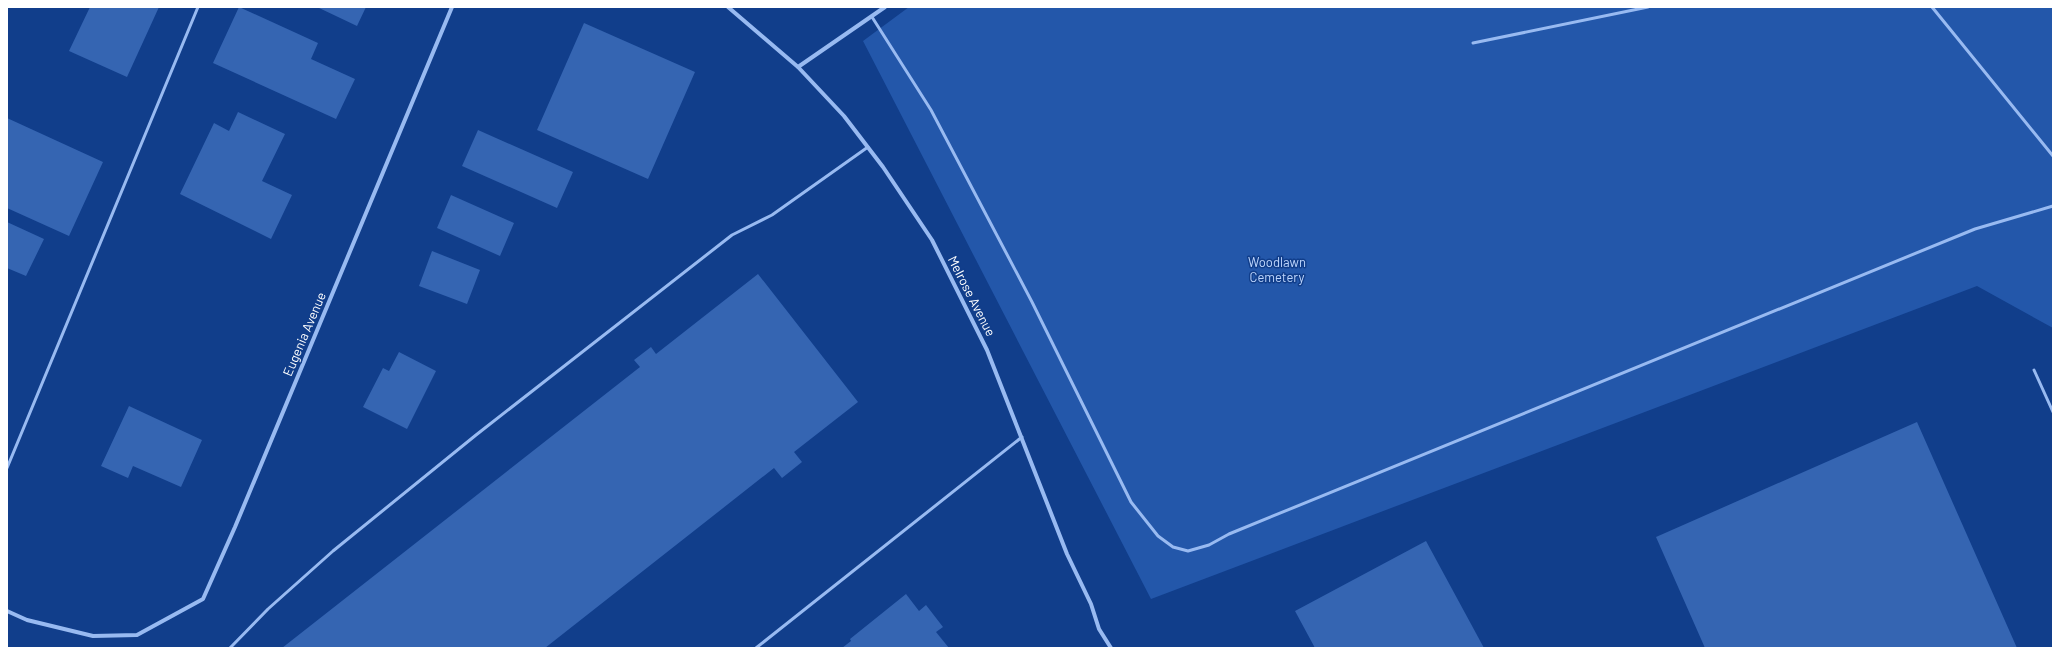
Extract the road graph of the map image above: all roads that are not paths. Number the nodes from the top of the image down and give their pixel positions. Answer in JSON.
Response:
{"nodes":[{"id":1,"x":198,"y":7,"type":"edge"},
{"id":2,"x":452,"y":7,"type":"edge"},
{"id":3,"x":728,"y":7,"type":"edge"},
{"id":4,"x":885,"y":7,"type":"edge"},
{"id":5,"x":1648,"y":7,"type":"edge"},
{"id":6,"x":1932,"y":7,"type":"edge"},
{"id":7,"x":872,"y":17,"type":"junction"},
{"id":8,"x":1473,"y":43,"type":"dead end"},
{"id":9,"x":798,"y":67,"type":"junction"},
{"id":10,"x":868,"y":146,"type":"junction"},
{"id":11,"x":2053,"y":156,"type":"edge"},
{"id":12,"x":2053,"y":206,"type":"edge"},
{"id":13,"x":2034,"y":370,"type":"dead end"},
{"id":14,"x":2053,"y":412,"type":"edge"},
{"id":15,"x":1022,"y":437,"type":"junction"},
{"id":16,"x":7,"y":468,"type":"edge"},
{"id":17,"x":7,"y":611,"type":"edge"},
{"id":18,"x":230,"y":648,"type":"edge"},
{"id":19,"x":756,"y":648,"type":"edge"},
{"id":20,"x":1111,"y":648,"type":"edge"}],
"edges":[{"from":1,"to":16,"type":"lane"},
{"from":2,"to":17,"type":"street","name":"Eugenia Avenue"},
{"from":3,"to":9,"type":"street","name":"Melrose Avenue"},
{"from":4,"to":7,"type":"street"},
{"from":5,"to":8,"type":"lane"},
{"from":6,"to":11,"type":"lane"},
{"from":7,"to":9,"type":"street"},
{"from":7,"to":12,"type":"lane"},
{"from":9,"to":10,"type":"street","name":"Melrose Avenue"},
{"from":10,"to":15,"type":"street","name":"Melrose Avenue"},
{"from":10,"to":18,"type":"lane"},
{"from":13,"to":14,"type":"lane"},
{"from":15,"to":19,"type":"lane"},
{"from":15,"to":20,"type":"street","name":"Melrose Avenue"}]}
